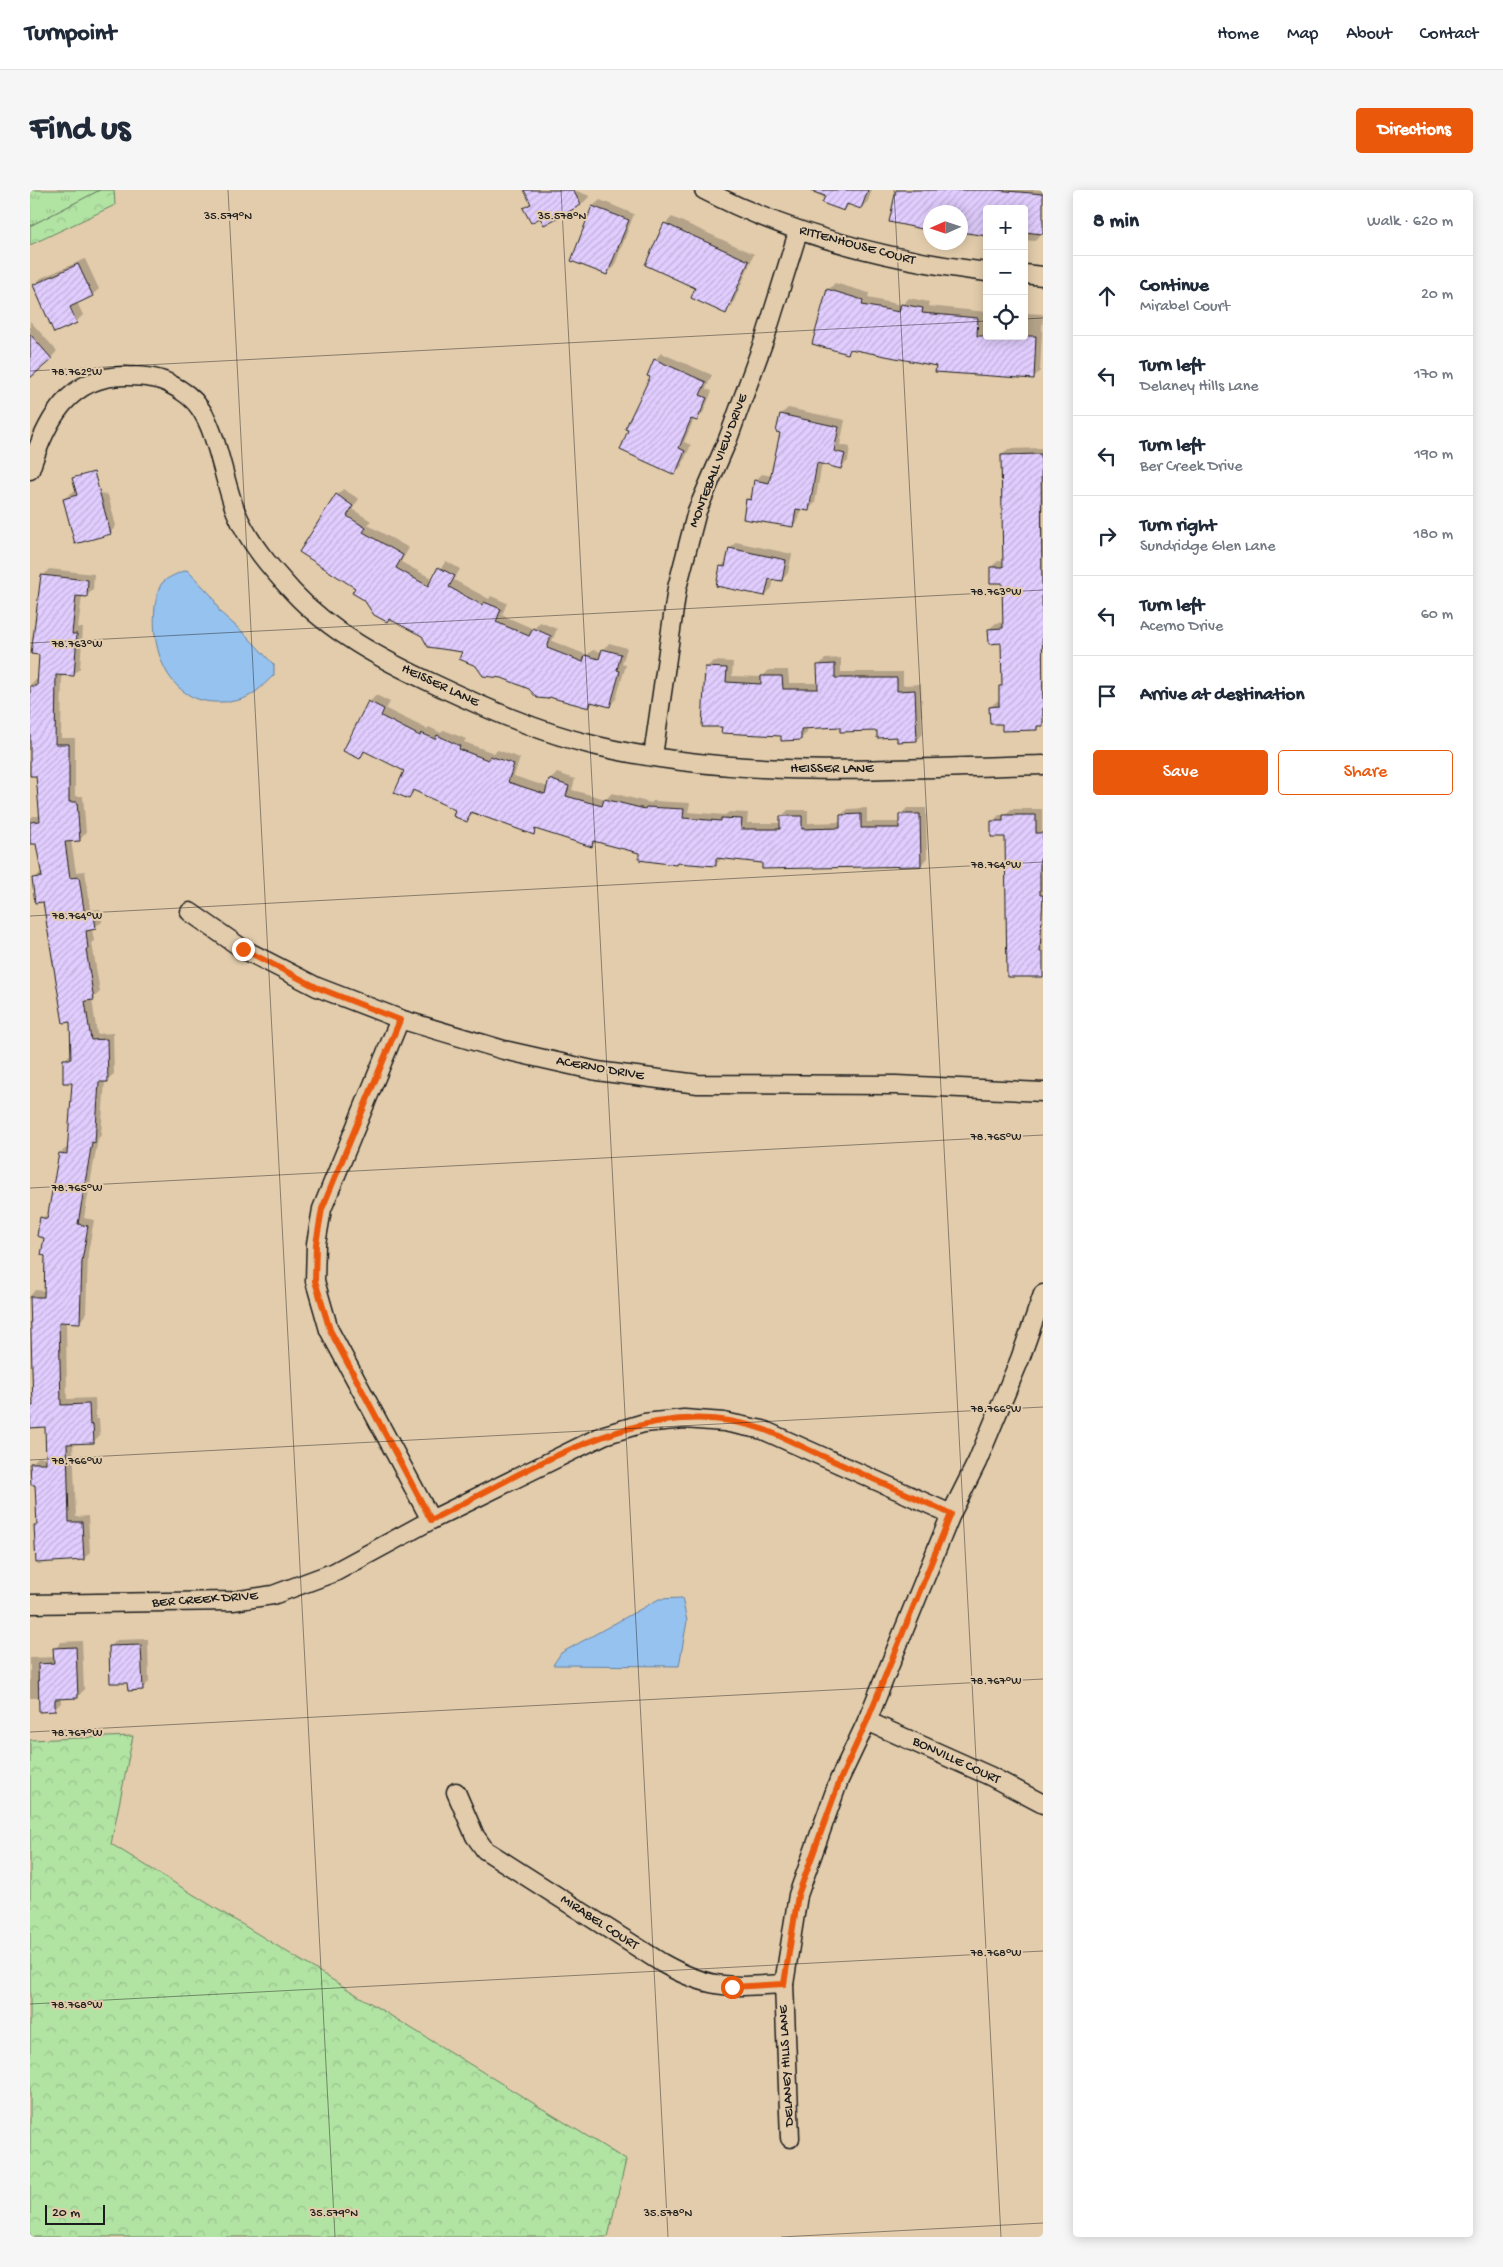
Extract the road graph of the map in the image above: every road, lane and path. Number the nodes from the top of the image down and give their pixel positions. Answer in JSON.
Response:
{"nodes":[{"id":1,"x":704,"y":190,"type":"edge"},
{"id":2,"x":798,"y":232,"type":"junction"},
{"id":3,"x":983,"y":271,"type":"edge"},
{"id":4,"x":1028,"y":274,"type":"edge"},
{"id":5,"x":1043,"y":276,"type":"edge"},
{"id":6,"x":30,"y":470,"type":"edge"},
{"id":7,"x":652,"y":756,"type":"junction"},
{"id":8,"x":1043,"y":765,"type":"edge"},
{"id":9,"x":190,"y":912,"type":"dead end"},
{"id":10,"x":400,"y":1020,"type":"junction"},
{"id":11,"x":1043,"y":1092,"type":"edge"},
{"id":12,"x":1043,"y":1294,"type":"edge"},
{"id":13,"x":951,"y":1514,"type":"junction"},
{"id":14,"x":431,"y":1520,"type":"junction"},
{"id":15,"x":30,"y":1604,"type":"edge"},
{"id":16,"x":867,"y":1721,"type":"junction"},
{"id":17,"x":456,"y":1792,"type":"dead end"},
{"id":18,"x":1043,"y":1804,"type":"edge"},
{"id":19,"x":784,"y":1984,"type":"junction"},
{"id":20,"x":790,"y":2138,"type":"dead end"}],
"edges":[{"from":1,"to":2,"type":"street","name":"RITTENHOUSE COURT"},
{"from":2,"to":3,"type":"street","name":"RITTENHOUSE COURT"},
{"from":2,"to":7,"type":"street","name":"MONTEBALL VIEW DRIVE"},
{"from":4,"to":5,"type":"street"},
{"from":6,"to":7,"type":"street","name":"HEISSER LANE"},
{"from":7,"to":8,"type":"street","name":"HEISSER LANE"},
{"from":9,"to":10,"type":"street","name":"ACERNO DRIVE"},
{"from":10,"to":11,"type":"street","name":"ACERNO DRIVE"},
{"from":10,"to":14,"type":"street"},
{"from":12,"to":13,"type":"street","name":"DELANEY HILLS LANE"},
{"from":13,"to":14,"type":"street","name":"BER CREEK DRIVE"},
{"from":13,"to":16,"type":"street","name":"DELANEY HILLS LANE"},
{"from":14,"to":15,"type":"street","name":"BER CREEK DRIVE"},
{"from":16,"to":18,"type":"street","name":"BONVILLE COURT"},
{"from":16,"to":19,"type":"street","name":"DELANEY HILLS LANE"},
{"from":17,"to":19,"type":"street","name":"MIRABEL COURT"},
{"from":19,"to":20,"type":"street","name":"DELANEY HILLS LANE"}]}
